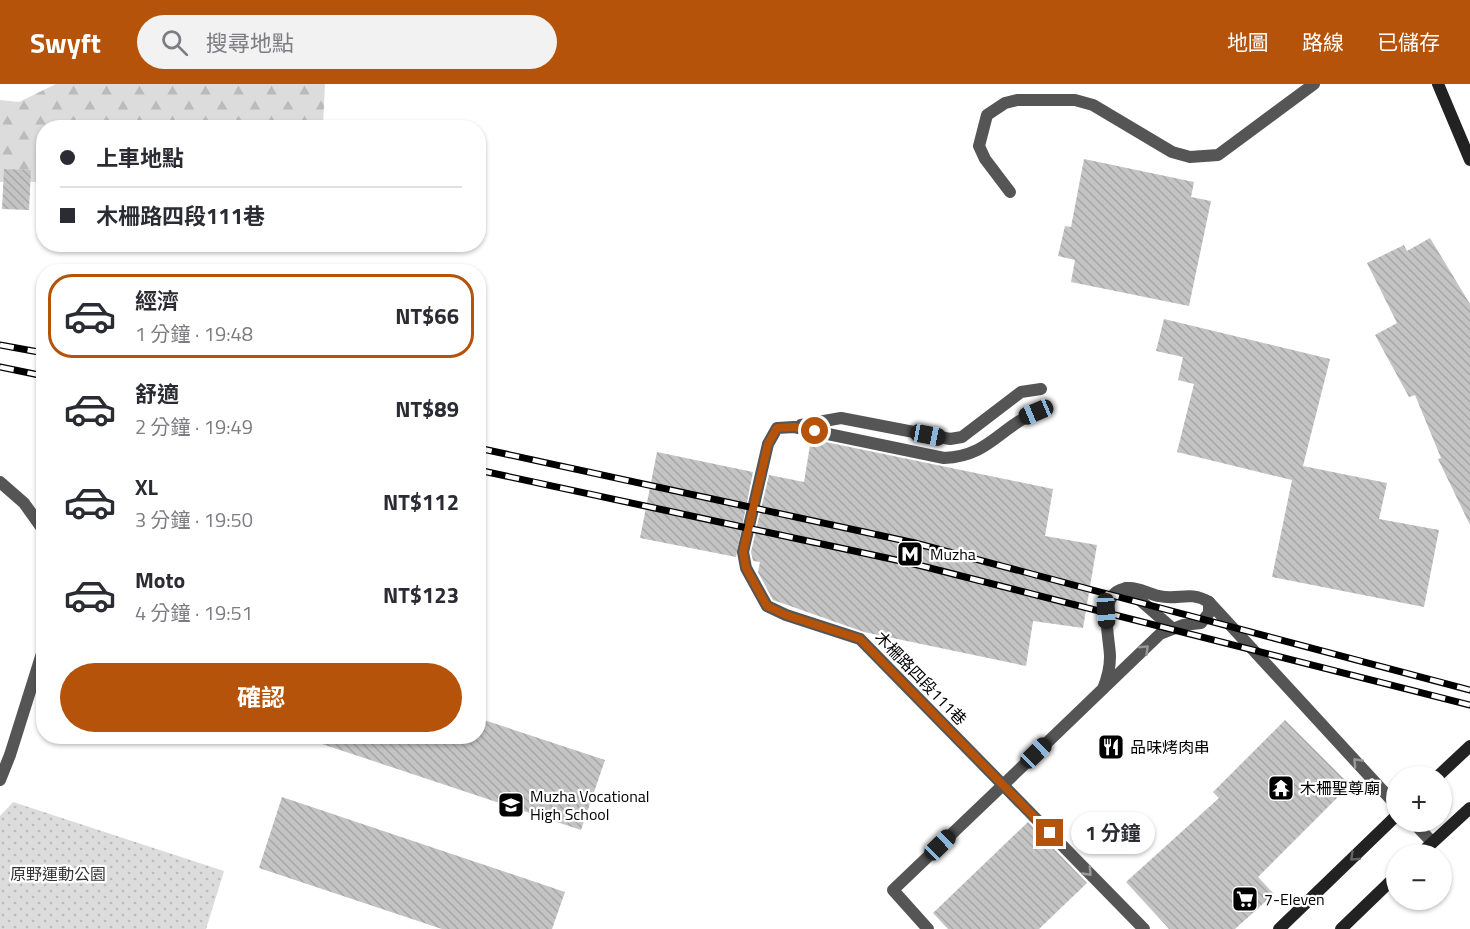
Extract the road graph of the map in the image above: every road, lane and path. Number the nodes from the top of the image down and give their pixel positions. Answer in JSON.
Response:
{"nodes":[{"id":1,"x":1314,"y":84,"type":"edge"},
{"id":2,"x":1438,"y":84,"type":"edge"},
{"id":3,"x":1470,"y":160,"type":"edge"},
{"id":4,"x":1010,"y":192,"type":"dead end"},
{"id":5,"x":1041,"y":389,"type":"dead end"},
{"id":6,"x":1036,"y":412,"type":"dead end"},
{"id":7,"x":794,"y":427,"type":"junction"},
{"id":8,"x":0,"y":482,"type":"edge"},
{"id":9,"x":36,"y":520,"type":"edge"},
{"id":10,"x":1126,"y":588,"type":"junction"},
{"id":11,"x":1209,"y":602,"type":"junction"},
{"id":12,"x":1172,"y":628,"type":"junction"},
{"id":13,"x":36,"y":672,"type":"edge"},
{"id":14,"x":1103,"y":689,"type":"junction"},
{"id":15,"x":1470,"y":746,"type":"edge"},
{"id":16,"x":1449,"y":766,"type":"edge"},
{"id":17,"x":0,"y":780,"type":"edge"},
{"id":18,"x":1003,"y":785,"type":"junction"},
{"id":19,"x":1386,"y":794,"type":"edge"},
{"id":20,"x":1470,"y":808,"type":"edge"},
{"id":21,"x":1386,"y":826,"type":"edge"},
{"id":22,"x":1422,"y":832,"type":"edge"},
{"id":23,"x":1432,"y":842,"type":"joint"},
{"id":24,"x":1386,"y":886,"type":"edge"},
{"id":25,"x":928,"y":929,"type":"edge"},
{"id":26,"x":1144,"y":929,"type":"edge"},
{"id":27,"x":1279,"y":929,"type":"edge"},
{"id":28,"x":1341,"y":929,"type":"edge"}],
"edges":[{"from":1,"to":4,"type":"street"},
{"from":2,"to":3,"type":"main road"},
{"from":5,"to":7,"type":"street"},
{"from":6,"to":7,"type":"street"},
{"from":7,"to":18,"type":"street","name":"木柵路四段111巷"},
{"from":8,"to":9,"type":"street"},
{"from":10,"to":11,"type":"street"},
{"from":10,"to":12,"type":"street"},
{"from":10,"to":14,"type":"street"},
{"from":11,"to":12,"type":"street"},
{"from":19,"to":11,"type":"street","one_way":true},
{"from":14,"to":12,"type":"street","one_way":true},
{"from":13,"to":17,"type":"street"},
{"from":14,"to":18,"type":"street"},
{"from":15,"to":16,"type":"main road"},
{"from":18,"to":25,"type":"street"},
{"from":18,"to":26,"type":"street","name":"木柵路四段111巷","one_way":true},
{"from":20,"to":23,"type":"main road"},
{"from":21,"to":27,"type":"main road","one_way":true},
{"from":22,"to":23,"type":"street"},
{"from":24,"to":28,"type":"main road"}]}
